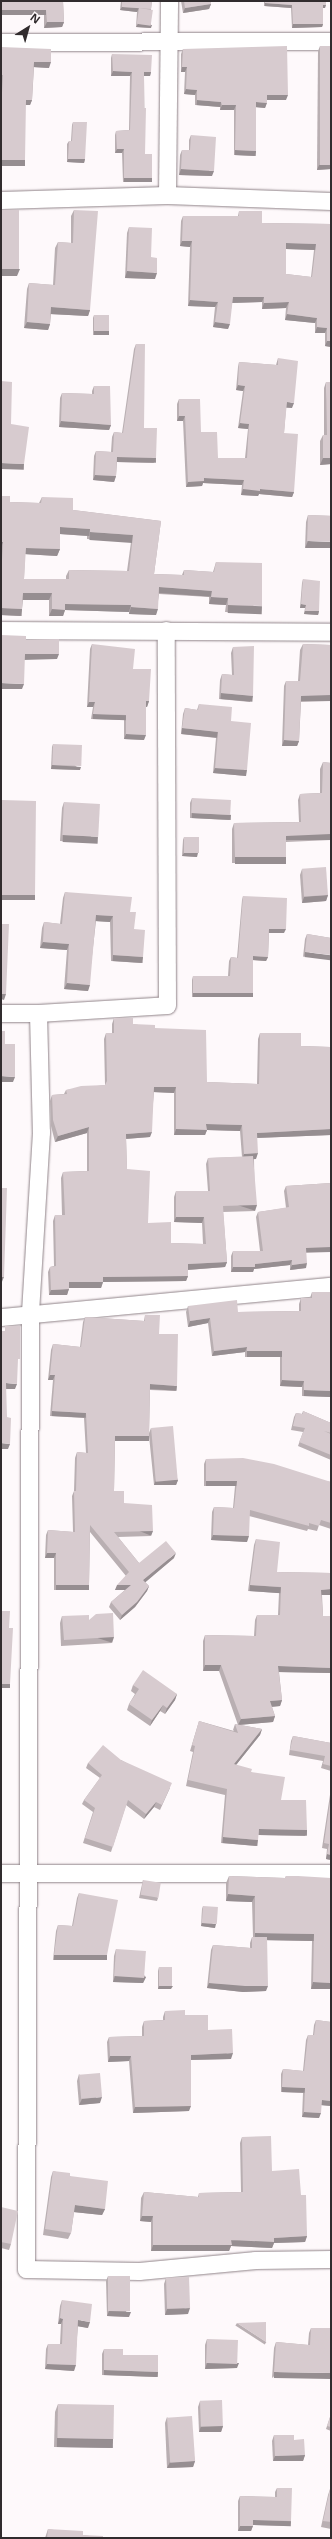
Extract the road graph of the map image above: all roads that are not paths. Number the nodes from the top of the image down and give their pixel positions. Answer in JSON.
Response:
{"nodes":[{"id":1,"x":170,"y":1,"type":"edge"},
{"id":2,"x":331,"y":41,"type":"edge"},
{"id":3,"x":1,"y":42,"type":"edge"},
{"id":4,"x":168,"y":43,"type":"junction"},
{"id":5,"x":166,"y":195,"type":"junction"},
{"id":6,"x":1,"y":200,"type":"edge"},
{"id":7,"x":331,"y":201,"type":"edge"},
{"id":8,"x":1,"y":630,"type":"edge"},
{"id":9,"x":166,"y":630,"type":"junction"},
{"id":10,"x":331,"y":632,"type":"edge"},
{"id":11,"x":1,"y":1013,"type":"edge"},
{"id":12,"x":38,"y":1013,"type":"junction"},
{"id":13,"x":331,"y":1286,"type":"edge"},
{"id":14,"x":30,"y":1314,"type":"junction"},
{"id":15,"x":1,"y":1317,"type":"edge"},
{"id":16,"x":1,"y":1873,"type":"edge"},
{"id":17,"x":331,"y":1873,"type":"edge"},
{"id":18,"x":28,"y":1874,"type":"junction"},
{"id":19,"x":331,"y":2259,"type":"edge"}],
"edges":[{"from":1,"to":4,"type":"street"},
{"from":2,"to":4,"type":"street"},
{"from":3,"to":4,"type":"street"},
{"from":4,"to":5,"type":"street"},
{"from":5,"to":6,"type":"street"},
{"from":5,"to":7,"type":"street"},
{"from":8,"to":9,"type":"street"},
{"from":9,"to":10,"type":"street"},
{"from":9,"to":12,"type":"street"},
{"from":11,"to":12,"type":"street"},
{"from":12,"to":14,"type":"street"},
{"from":13,"to":14,"type":"street"},
{"from":14,"to":15,"type":"street"},
{"from":14,"to":18,"type":"street"},
{"from":16,"to":18,"type":"street"},
{"from":17,"to":18,"type":"street"},
{"from":18,"to":19,"type":"street"}]}
